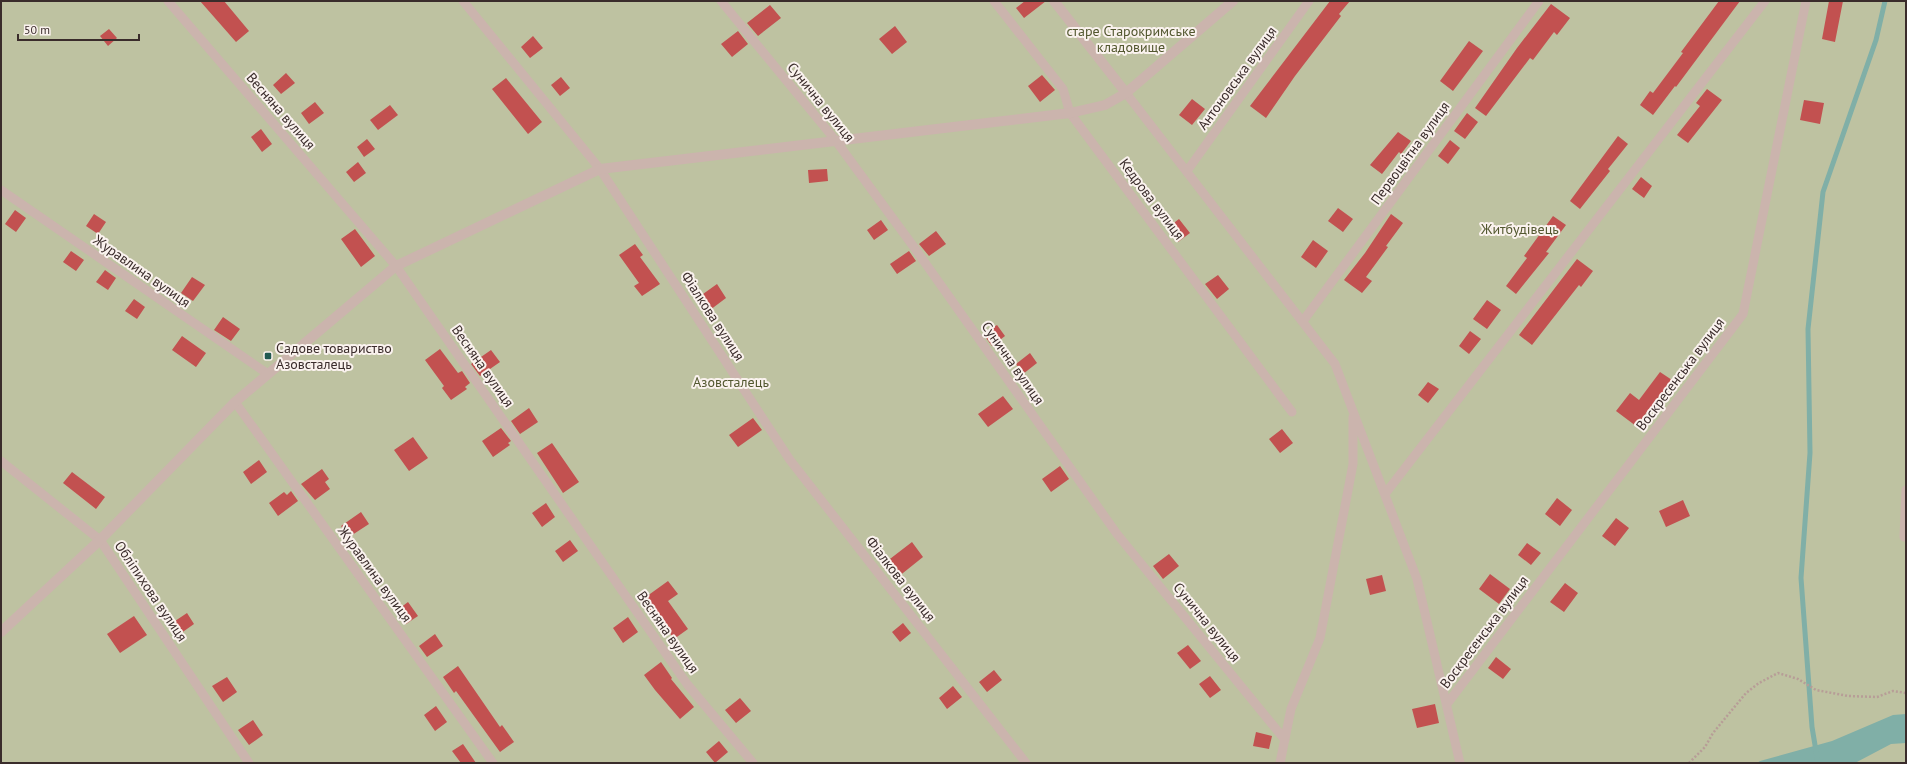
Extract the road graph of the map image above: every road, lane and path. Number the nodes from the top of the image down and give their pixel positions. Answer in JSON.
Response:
{"nodes":[{"id":1,"x":168,"y":1,"type":"edge"},
{"id":2,"x":463,"y":1,"type":"edge"},
{"id":3,"x":721,"y":1,"type":"edge"},
{"id":4,"x":994,"y":1,"type":"edge"},
{"id":5,"x":1054,"y":1,"type":"edge"},
{"id":6,"x":1233,"y":1,"type":"edge"},
{"id":7,"x":1309,"y":1,"type":"edge"},
{"id":8,"x":1539,"y":1,"type":"edge"},
{"id":9,"x":1765,"y":1,"type":"edge"},
{"id":10,"x":1806,"y":1,"type":"edge"},
{"id":11,"x":1126,"y":93,"type":"junction"},
{"id":12,"x":1070,"y":113,"type":"junction"},
{"id":13,"x":836,"y":141,"type":"junction"},
{"id":14,"x":600,"y":169,"type":"junction"},
{"id":15,"x":1187,"y":172,"type":"junction"},
{"id":16,"x":1,"y":190,"type":"edge"},
{"id":17,"x":396,"y":266,"type":"junction"},
{"id":18,"x":1303,"y":321,"type":"junction"},
{"id":19,"x":268,"y":374,"type":"junction"},
{"id":20,"x":235,"y":402,"type":"junction"},
{"id":21,"x":1353,"y":411,"type":"junction"},
{"id":22,"x":1292,"y":412,"type":"dead end"},
{"id":23,"x":1,"y":461,"type":"edge"},
{"id":24,"x":1906,"y":490,"type":"edge"},
{"id":25,"x":1384,"y":494,"type":"junction"},
{"id":26,"x":1905,"y":537,"type":"edge"},
{"id":27,"x":100,"y":540,"type":"junction"},
{"id":28,"x":1,"y":632,"type":"edge"},
{"id":29,"x":1906,"y":693,"type":"edge"},
{"id":30,"x":1447,"y":704,"type":"junction"},
{"id":31,"x":1285,"y":740,"type":"junction"},
{"id":32,"x":249,"y":763,"type":"edge"},
{"id":33,"x":493,"y":763,"type":"edge"},
{"id":34,"x":753,"y":763,"type":"edge"},
{"id":35,"x":1026,"y":763,"type":"edge"},
{"id":36,"x":1280,"y":763,"type":"edge"},
{"id":37,"x":1460,"y":763,"type":"edge"},
{"id":38,"x":1689,"y":763,"type":"edge"}],
"edges":[{"from":1,"to":17,"type":"lane","name":"Весняна вулиця"},
{"from":2,"to":14,"type":"lane","name":"Фіалкова вулиця"},
{"from":3,"to":13,"type":"lane","name":"Сунична вулиця"},
{"from":4,"to":12,"type":"lane","name":"Кедрова вулиця"},
{"from":5,"to":11,"type":"street"},
{"from":6,"to":11,"type":"street"},
{"from":7,"to":15,"type":"lane","name":"Антоновська вулиця"},
{"from":8,"to":18,"type":"lane","name":"Первоцвітна вулиця"},
{"from":9,"to":25,"type":"lane"},
{"from":10,"to":30,"type":"lane","name":"Воскресенська вулиця"},
{"from":11,"to":12,"type":"street"},
{"from":11,"to":15,"type":"lane"},
{"from":12,"to":13,"type":"street"},
{"from":12,"to":22,"type":"lane","name":"Кедрова вулиця"},
{"from":13,"to":14,"type":"street"},
{"from":13,"to":31,"type":"lane","name":"Сунична вулиця"},
{"from":14,"to":17,"type":"street"},
{"from":14,"to":35,"type":"lane","name":"Фіалкова вулиця"},
{"from":15,"to":18,"type":"lane"},
{"from":16,"to":19,"type":"lane","name":"Журавлина вулиця"},
{"from":17,"to":19,"type":"street"},
{"from":17,"to":34,"type":"lane","name":"Весняна вулиця"},
{"from":18,"to":21,"type":"lane"},
{"from":19,"to":20,"type":"street"},
{"from":20,"to":27,"type":"street"},
{"from":20,"to":33,"type":"lane","name":"Журавлина вулиця"},
{"from":21,"to":25,"type":"lane"},
{"from":21,"to":31,"type":"lane"},
{"from":23,"to":27,"type":"lane","name":"Обліпихова вулиця"},
{"from":24,"to":26,"type":"lane"},
{"from":25,"to":30,"type":"lane"},
{"from":27,"to":28,"type":"street"},
{"from":27,"to":32,"type":"lane","name":"Обліпихова вулиця"},
{"from":29,"to":38,"type":"path"},
{"from":30,"to":37,"type":"lane"},
{"from":31,"to":36,"type":"lane"}]}
